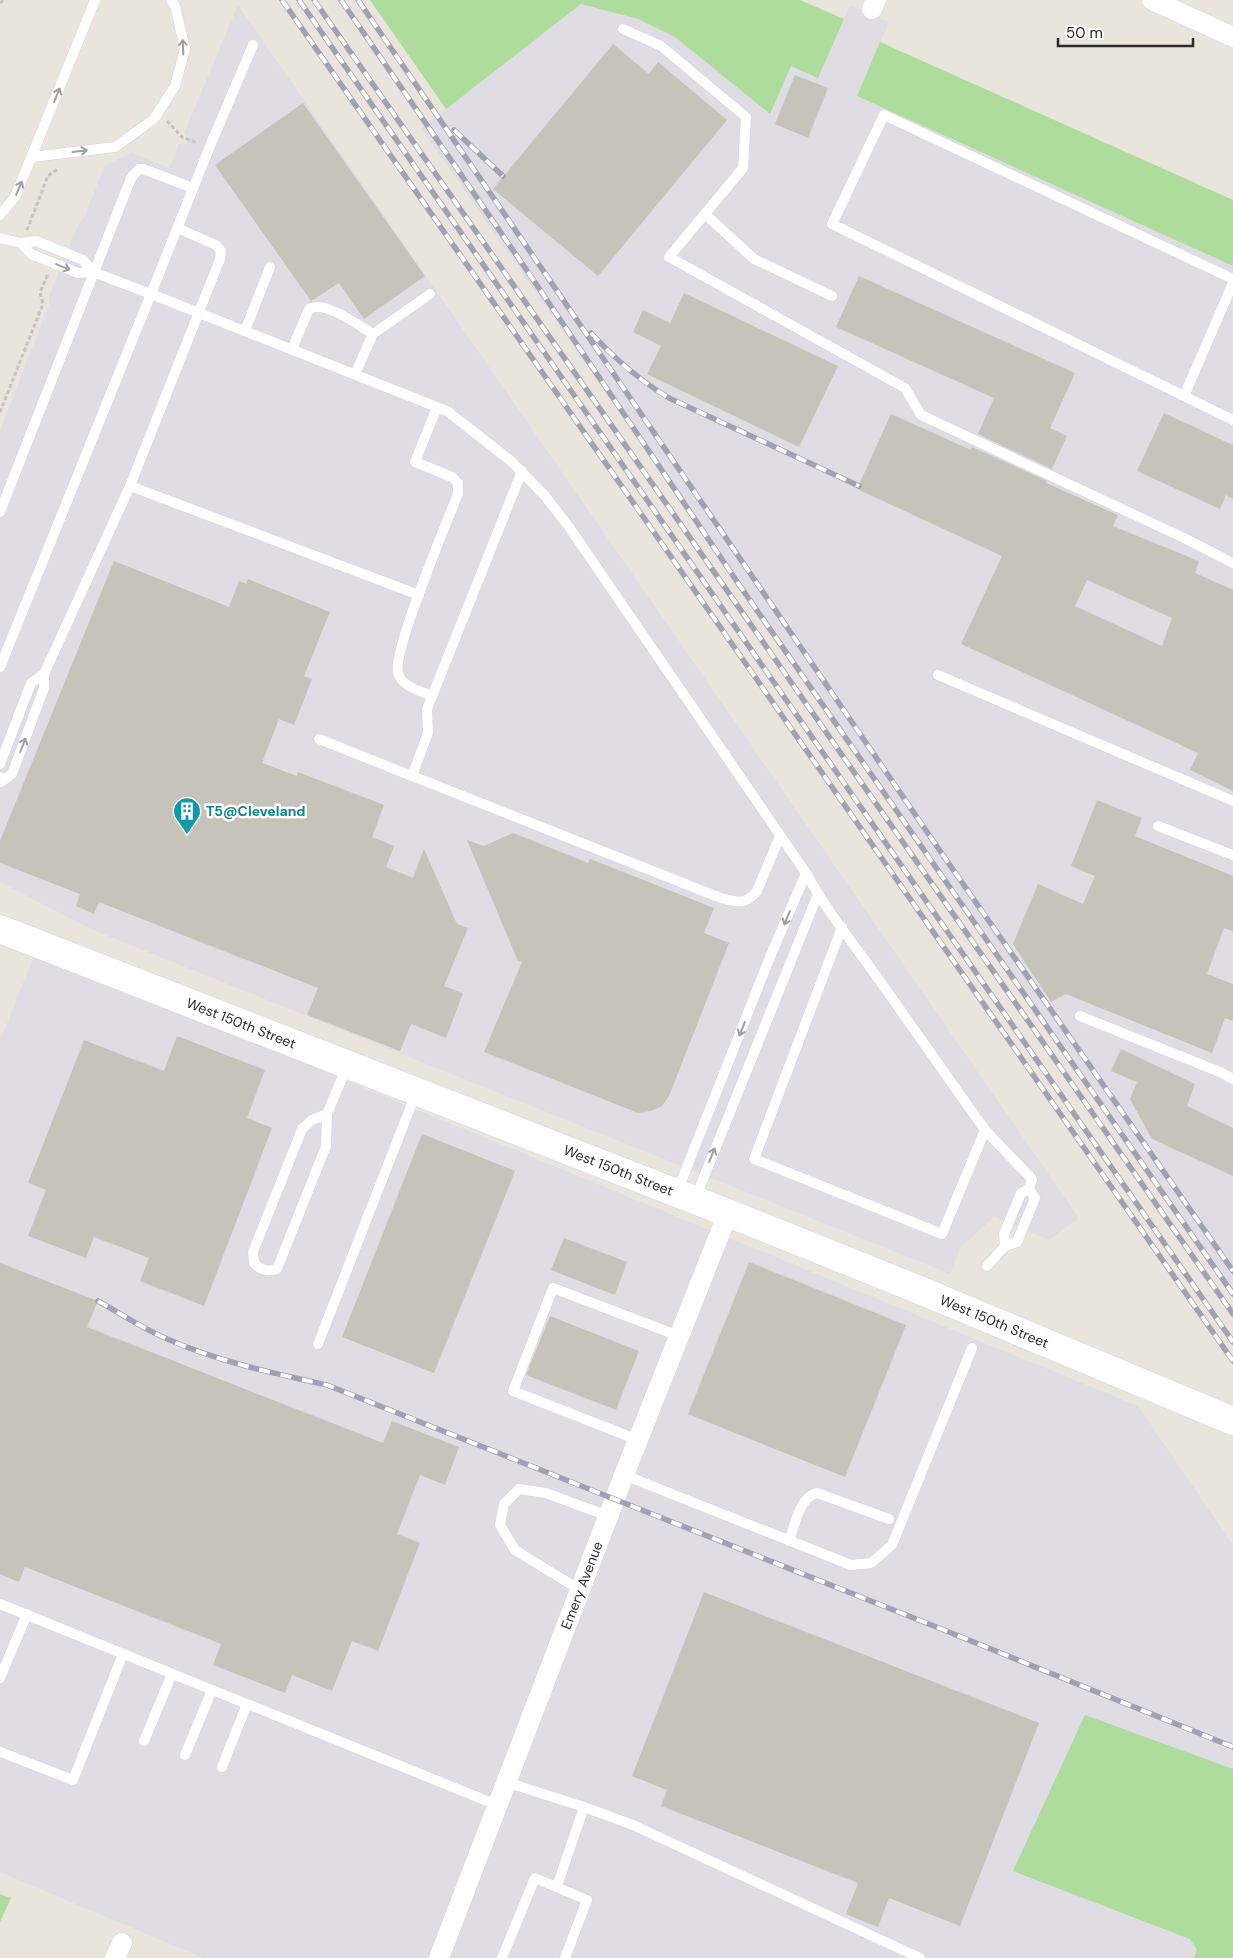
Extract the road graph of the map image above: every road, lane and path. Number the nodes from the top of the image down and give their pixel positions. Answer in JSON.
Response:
{"nodes":[{"id":1,"x":4,"y":0,"type":"edge"},
{"id":2,"x":95,"y":0,"type":"edge"},
{"id":3,"x":170,"y":0,"type":"edge"},
{"id":4,"x":1152,"y":0,"type":"edge"},
{"id":5,"x":0,"y":3,"type":"edge"},
{"id":6,"x":623,"y":29,"type":"dead end"},
{"id":7,"x":1233,"y":37,"type":"edge"},
{"id":8,"x":253,"y":45,"type":"dead end"},
{"id":9,"x":166,"y":119,"type":"dead end"},
{"id":10,"x":198,"y":143,"type":"dead end"},
{"id":11,"x":32,"y":157,"type":"junction"},
{"id":12,"x":193,"y":188,"type":"junction"},
{"id":13,"x":705,"y":214,"type":"junction"},
{"id":14,"x":0,"y":215,"type":"edge"},
{"id":15,"x":177,"y":228,"type":"junction"},
{"id":16,"x":0,"y":238,"type":"edge"},
{"id":17,"x":270,"y":267,"type":"dead end"},
{"id":18,"x":49,"y":270,"type":"dead end"},
{"id":19,"x":93,"y":272,"type":"junction"},
{"id":20,"x":1233,"y":279,"type":"edge"},
{"id":21,"x":1233,"y":283,"type":"edge"},
{"id":22,"x":151,"y":294,"type":"junction"},
{"id":23,"x":430,"y":294,"type":"dead end"},
{"id":24,"x":832,"y":296,"type":"dead end"},
{"id":25,"x":200,"y":313,"type":"junction"},
{"id":26,"x":245,"y":330,"type":"junction"},
{"id":27,"x":373,"y":334,"type":"junction"},
{"id":28,"x":292,"y":349,"type":"junction"},
{"id":29,"x":355,"y":374,"type":"junction"},
{"id":30,"x":1184,"y":396,"type":"junction"},
{"id":31,"x":437,"y":407,"type":"junction"},
{"id":32,"x":0,"y":412,"type":"edge"},
{"id":33,"x":1233,"y":420,"type":"edge"},
{"id":34,"x":522,"y":471,"type":"junction"},
{"id":35,"x":130,"y":486,"type":"junction"},
{"id":36,"x":0,"y":512,"type":"edge"},
{"id":37,"x":1233,"y":563,"type":"edge"},
{"id":38,"x":419,"y":595,"type":"junction"},
{"id":39,"x":0,"y":667,"type":"edge"},
{"id":40,"x":44,"y":674,"type":"junction"},
{"id":41,"x":938,"y":675,"type":"dead end"},
{"id":42,"x":432,"y":696,"type":"junction"},
{"id":43,"x":319,"y":739,"type":"dead end"},
{"id":44,"x":0,"y":764,"type":"edge"},
{"id":45,"x":412,"y":776,"type":"junction"},
{"id":46,"x":0,"y":781,"type":"edge"},
{"id":47,"x":1233,"y":801,"type":"edge"},
{"id":48,"x":1158,"y":826,"type":"dead end"},
{"id":49,"x":780,"y":836,"type":"junction"},
{"id":50,"x":1233,"y":855,"type":"edge"},
{"id":51,"x":806,"y":873,"type":"junction"},
{"id":52,"x":818,"y":894,"type":"junction"},
{"id":53,"x":842,"y":928,"type":"junction"},
{"id":54,"x":0,"y":929,"type":"edge"},
{"id":55,"x":760,"y":983,"type":"junction"},
{"id":56,"x":777,"y":990,"type":"junction"},
{"id":57,"x":1080,"y":1016,"type":"dead end"},
{"id":58,"x":348,"y":1066,"type":"junction"},
{"id":59,"x":1233,"y":1079,"type":"edge"},
{"id":60,"x":417,"y":1092,"type":"junction"},
{"id":61,"x":327,"y":1114,"type":"junction"},
{"id":62,"x":985,"y":1130,"type":"junction"},
{"id":63,"x":1029,"y":1189,"type":"junction"},
{"id":64,"x":685,"y":1197,"type":"junction"},
{"id":65,"x":728,"y":1213,"type":"junction"},
{"id":66,"x":1005,"y":1246,"type":"junction"},
{"id":67,"x":987,"y":1266,"type":"dead end"},
{"id":68,"x":679,"y":1336,"type":"junction"},
{"id":69,"x":318,"y":1344,"type":"dead end"},
{"id":70,"x":972,"y":1348,"type":"dead end"},
{"id":71,"x":1233,"y":1421,"type":"edge"},
{"id":72,"x":638,"y":1440,"type":"junction"},
{"id":73,"x":624,"y":1475,"type":"junction"},
{"id":74,"x":608,"y":1516,"type":"junction"},
{"id":75,"x":889,"y":1519,"type":"dead end"},
{"id":76,"x":789,"y":1541,"type":"junction"},
{"id":77,"x":580,"y":1590,"type":"junction"},
{"id":78,"x":0,"y":1604,"type":"edge"},
{"id":79,"x":27,"y":1614,"type":"junction"},
{"id":80,"x":123,"y":1654,"type":"junction"},
{"id":81,"x":172,"y":1674,"type":"junction"},
{"id":82,"x":0,"y":1678,"type":"edge"},
{"id":83,"x":212,"y":1690,"type":"junction"},
{"id":84,"x":247,"y":1704,"type":"junction"},
{"id":85,"x":144,"y":1741,"type":"dead end"},
{"id":86,"x":0,"y":1752,"type":"edge"},
{"id":87,"x":185,"y":1755,"type":"dead end"},
{"id":88,"x":222,"y":1767,"type":"dead end"},
{"id":89,"x":506,"y":1782,"type":"junction"},
{"id":90,"x":498,"y":1805,"type":"junction"},
{"id":91,"x":584,"y":1807,"type":"junction"},
{"id":92,"x":557,"y":1886,"type":"junction"},
{"id":93,"x":439,"y":1958,"type":"edge"},
{"id":94,"x":502,"y":1958,"type":"edge"},
{"id":95,"x":565,"y":1958,"type":"edge"},
{"id":96,"x":920,"y":1958,"type":"edge"}],
"edges":[{"from":1,"to":5,"type":"path"},
{"from":11,"to":2,"type":"lane","one_way":true},
{"from":11,"to":3,"type":"lane","one_way":true},
{"from":4,"to":7,"type":"street"},
{"from":6,"to":13,"type":"lane"},
{"from":8,"to":12,"type":"lane"},
{"from":9,"to":10,"type":"path"},
{"from":14,"to":11,"type":"lane","one_way":true},
{"from":12,"to":15,"type":"lane"},
{"from":12,"to":19,"type":"lane"},
{"from":13,"to":24,"type":"lane"},
{"from":13,"to":37,"type":"lane"},
{"from":15,"to":22,"type":"lane"},
{"from":15,"to":25,"type":"lane"},
{"from":16,"to":19,"type":"lane"},
{"from":17,"to":26,"type":"lane"},
{"from":18,"to":32,"type":"path"},
{"from":19,"to":22,"type":"lane"},
{"from":19,"to":36,"type":"lane"},
{"from":20,"to":30,"type":"lane"},
{"from":21,"to":30,"type":"lane"},
{"from":22,"to":25,"type":"lane"},
{"from":22,"to":39,"type":"lane"},
{"from":23,"to":27,"type":"lane"},
{"from":25,"to":26,"type":"lane"},
{"from":25,"to":35,"type":"lane"},
{"from":26,"to":28,"type":"lane"},
{"from":27,"to":28,"type":"lane"},
{"from":27,"to":29,"type":"lane"},
{"from":28,"to":29,"type":"lane"},
{"from":29,"to":31,"type":"lane"},
{"from":30,"to":33,"type":"lane"},
{"from":31,"to":34,"type":"lane"},
{"from":31,"to":38,"type":"lane"},
{"from":34,"to":42,"type":"lane"},
{"from":34,"to":49,"type":"lane"},
{"from":35,"to":38,"type":"lane"},
{"from":35,"to":40,"type":"lane"},
{"from":38,"to":42,"type":"lane"},
{"from":40,"to":44,"type":"lane"},
{"from":46,"to":40,"type":"lane","one_way":true},
{"from":41,"to":47,"type":"lane"},
{"from":42,"to":45,"type":"lane"},
{"from":43,"to":45,"type":"lane"},
{"from":45,"to":49,"type":"lane"},
{"from":48,"to":50,"type":"lane"},
{"from":49,"to":51,"type":"lane"},
{"from":51,"to":52,"type":"lane"},
{"from":51,"to":55,"type":"lane","one_way":true},
{"from":52,"to":53,"type":"lane"},
{"from":52,"to":56,"type":"lane"},
{"from":53,"to":62,"type":"lane"},
{"from":53,"to":62,"type":"lane"},
{"from":54,"to":58,"type":"main road","name":"West 150th Street"},
{"from":55,"to":56,"type":"lane"},
{"from":55,"to":64,"type":"lane","one_way":true},
{"from":64,"to":56,"type":"lane","one_way":true},
{"from":57,"to":59,"type":"lane"},
{"from":58,"to":60,"type":"main road","name":"West 150th Street"},
{"from":58,"to":61,"type":"lane"},
{"from":60,"to":64,"type":"main road","name":"West 150th Street"},
{"from":60,"to":69,"type":"lane"},
{"from":61,"to":61,"type":"lane"},
{"from":62,"to":63,"type":"lane"},
{"from":63,"to":66,"type":"lane"},
{"from":63,"to":66,"type":"lane"},
{"from":64,"to":65,"type":"main road","name":"West 150th Street"},
{"from":65,"to":68,"type":"street","name":"Emery Avenue"},
{"from":65,"to":71,"type":"main road","name":"West 150th Street"},
{"from":66,"to":67,"type":"lane"},
{"from":68,"to":72,"type":"street","name":"Emery Avenue"},
{"from":68,"to":72,"type":"lane"},
{"from":70,"to":76,"type":"lane"},
{"from":72,"to":73,"type":"street","name":"Emery Avenue"},
{"from":73,"to":74,"type":"street","name":"Emery Avenue"},
{"from":73,"to":76,"type":"lane"},
{"from":74,"to":77,"type":"street","name":"Emery Avenue"},
{"from":74,"to":77,"type":"lane"},
{"from":75,"to":76,"type":"lane"},
{"from":77,"to":89,"type":"street","name":"Emery Avenue"},
{"from":78,"to":79,"type":"lane"},
{"from":79,"to":80,"type":"lane"},
{"from":79,"to":82,"type":"lane"},
{"from":80,"to":81,"type":"lane"},
{"from":80,"to":86,"type":"lane"},
{"from":81,"to":83,"type":"lane"},
{"from":81,"to":85,"type":"lane"},
{"from":83,"to":84,"type":"lane"},
{"from":83,"to":87,"type":"lane"},
{"from":84,"to":88,"type":"lane"},
{"from":84,"to":90,"type":"lane"},
{"from":89,"to":90,"type":"street","name":"Emery Avenue"},
{"from":89,"to":91,"type":"lane"},
{"from":90,"to":93,"type":"street","name":"Emery Avenue"},
{"from":91,"to":92,"type":"lane"},
{"from":91,"to":96,"type":"lane"},
{"from":92,"to":94,"type":"lane"},
{"from":92,"to":95,"type":"lane"}]}
